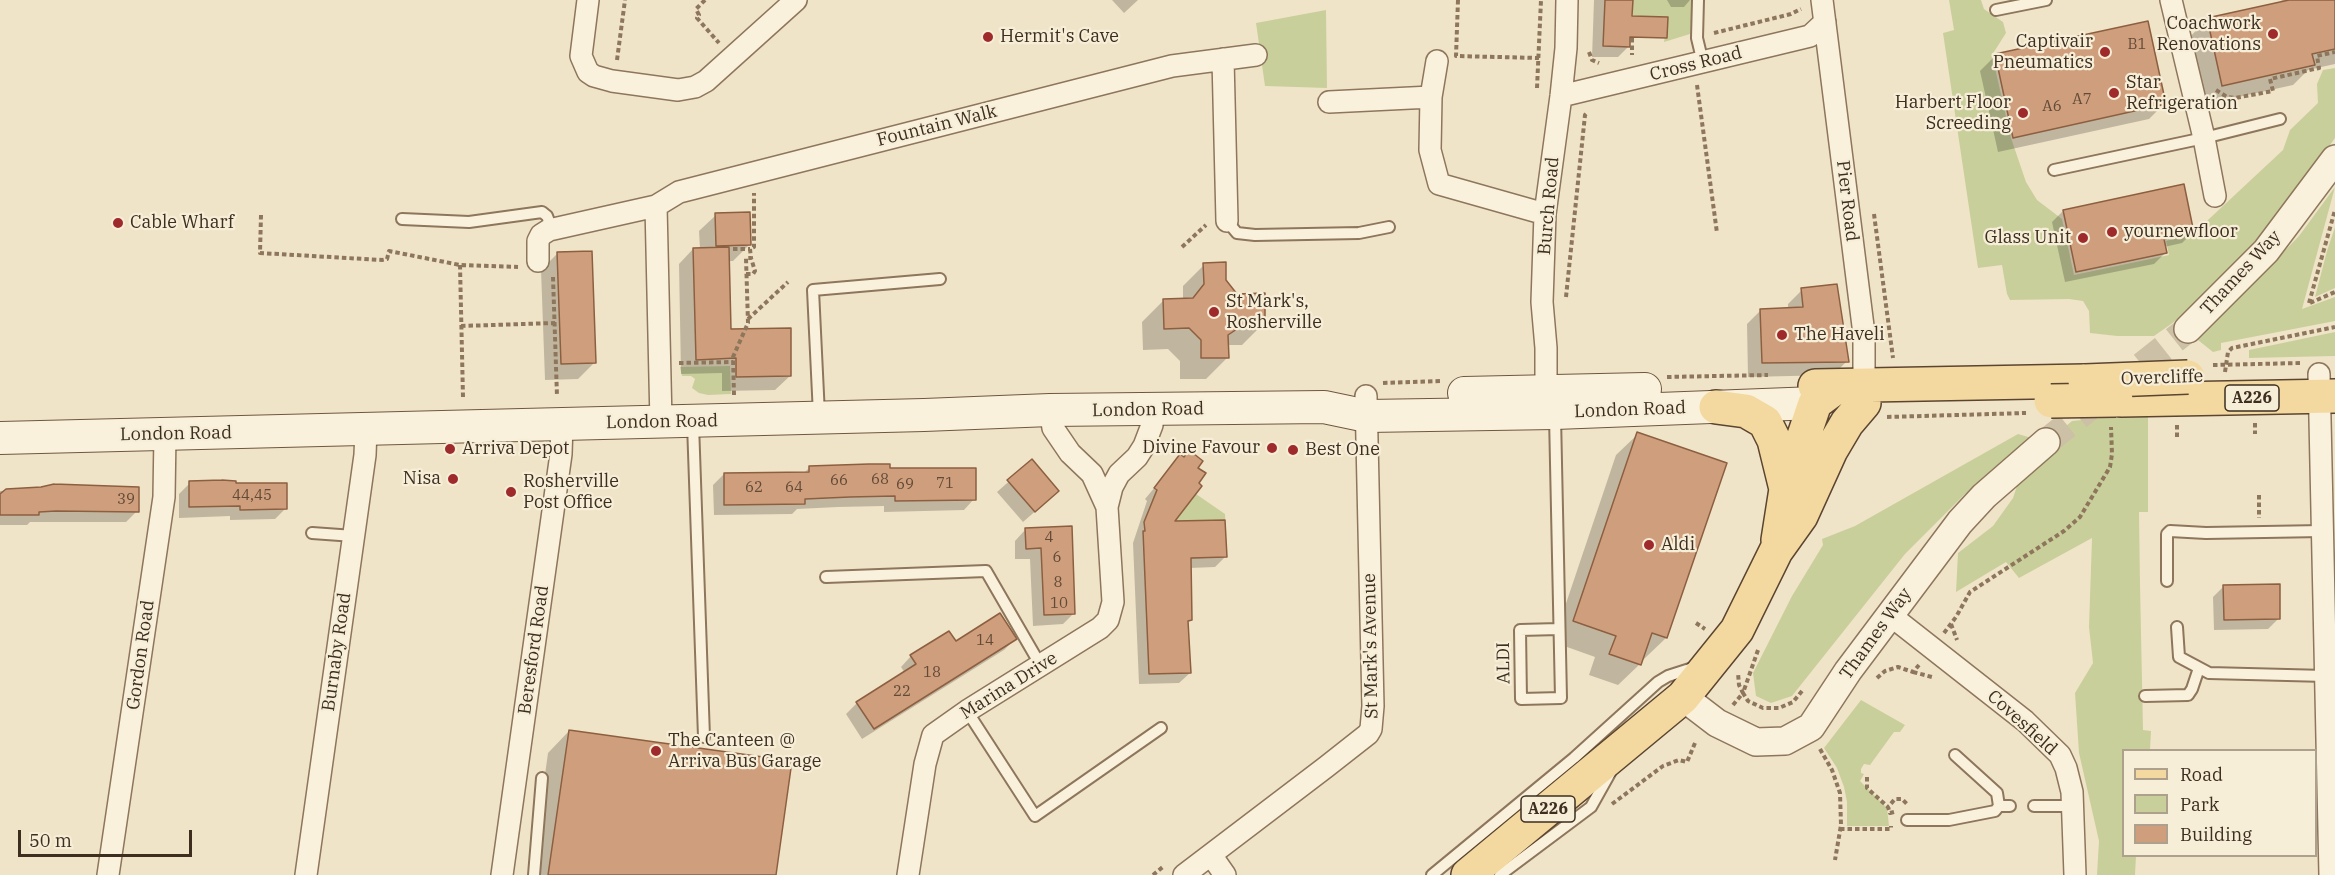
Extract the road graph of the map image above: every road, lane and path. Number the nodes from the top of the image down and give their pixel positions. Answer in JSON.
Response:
{"nodes":[{"id":1,"x":588,"y":0,"type":"edge"},
{"id":2,"x":624,"y":0,"type":"edge"},
{"id":3,"x":705,"y":0,"type":"edge"},
{"id":4,"x":796,"y":0,"type":"edge"},
{"id":5,"x":1458,"y":0,"type":"edge"},
{"id":6,"x":1541,"y":0,"type":"edge"},
{"id":7,"x":1567,"y":0,"type":"edge"},
{"id":8,"x":1698,"y":0,"type":"edge"},
{"id":9,"x":1822,"y":0,"type":"edge"},
{"id":10,"x":2046,"y":0,"type":"edge"},
{"id":11,"x":2171,"y":0,"type":"edge"},
{"id":12,"x":1996,"y":10,"type":"dead end"},
{"id":13,"x":1791,"y":14,"type":"dead end"},
{"id":14,"x":1825,"y":22,"type":"junction"},
{"id":15,"x":1632,"y":38,"type":"dead end"},
{"id":16,"x":1697,"y":38,"type":"junction"},
{"id":17,"x":1589,"y":42,"type":"dead end"},
{"id":18,"x":723,"y":48,"type":"dead end"},
{"id":19,"x":1642,"y":52,"type":"dead end"},
{"id":20,"x":2335,"y":52,"type":"edge"},
{"id":21,"x":1256,"y":55,"type":"dead end"},
{"id":22,"x":1632,"y":55,"type":"junction"},
{"id":23,"x":1624,"y":57,"type":"dead end"},
{"id":24,"x":1539,"y":58,"type":"junction"},
{"id":25,"x":1223,"y":59,"type":"junction"},
{"id":26,"x":1437,"y":61,"type":"dead end"},
{"id":27,"x":1606,"y":62,"type":"dead end"},
{"id":28,"x":616,"y":67,"type":"dead end"},
{"id":29,"x":1705,"y":73,"type":"junction"},
{"id":30,"x":1697,"y":86,"type":"junction"},
{"id":31,"x":2212,"y":87,"type":"dead end"},
{"id":32,"x":1686,"y":88,"type":"dead end"},
{"id":33,"x":1537,"y":93,"type":"dead end"},
{"id":34,"x":1561,"y":96,"type":"junction"},
{"id":35,"x":1431,"y":97,"type":"junction"},
{"id":36,"x":1329,"y":102,"type":"dead end"},
{"id":37,"x":1598,"y":110,"type":"dead end"},
{"id":38,"x":2280,"y":119,"type":"dead end"},
{"id":39,"x":2204,"y":138,"type":"junction"},
{"id":40,"x":2335,"y":159,"type":"edge"},
{"id":41,"x":2054,"y":170,"type":"dead end"},
{"id":42,"x":754,"y":186,"type":"dead end"},
{"id":43,"x":2215,"y":196,"type":"dead end"},
{"id":44,"x":1872,"y":205,"type":"dead end"},
{"id":45,"x":656,"y":206,"type":"junction"},
{"id":46,"x":2335,"y":210,"type":"edge"},
{"id":47,"x":1545,"y":214,"type":"junction"},
{"id":48,"x":261,"y":215,"type":"dead end"},
{"id":49,"x":402,"y":219,"type":"dead end"},
{"id":50,"x":1218,"y":221,"type":"junction"},
{"id":51,"x":1389,"y":227,"type":"dead end"},
{"id":52,"x":552,"y":229,"type":"junction"},
{"id":53,"x":1717,"y":233,"type":"dead end"},
{"id":54,"x":1182,"y":247,"type":"dead end"},
{"id":55,"x":733,"y":249,"type":"dead end"},
{"id":56,"x":750,"y":249,"type":"junction"},
{"id":57,"x":750,"y":258,"type":"junction"},
{"id":58,"x":460,"y":265,"type":"junction"},
{"id":59,"x":538,"y":266,"type":"junction"},
{"id":60,"x":746,"y":274,"type":"junction"},
{"id":61,"x":940,"y":279,"type":"dead end"},
{"id":62,"x":788,"y":282,"type":"dead end"},
{"id":63,"x":543,"y":283,"type":"dead end"},
{"id":64,"x":553,"y":283,"type":"junction"},
{"id":65,"x":2335,"y":292,"type":"edge"},
{"id":66,"x":1566,"y":302,"type":"dead end"},
{"id":67,"x":748,"y":320,"type":"junction"},
{"id":68,"x":555,"y":323,"type":"junction"},
{"id":69,"x":461,"y":326,"type":"junction"},
{"id":70,"x":2335,"y":327,"type":"edge"},
{"id":71,"x":2188,"y":329,"type":"tunnel mouth"},
{"id":72,"x":733,"y":362,"type":"junction"},
{"id":73,"x":1894,"y":364,"type":"dead end"},
{"id":74,"x":2225,"y":364,"type":"junction"},
{"id":75,"x":676,"y":371,"type":"dead end"},
{"id":76,"x":2188,"y":380,"type":"junction"},
{"id":77,"x":2322,"y":380,"type":"edge"},
{"id":78,"x":1989,"y":392,"type":"junction"},
{"id":79,"x":1849,"y":394,"type":"junction"},
{"id":80,"x":463,"y":397,"type":"dead end"},
{"id":81,"x":734,"y":400,"type":"dead end"},
{"id":82,"x":1549,"y":405,"type":"junction"},
{"id":83,"x":1366,"y":406,"type":"junction"},
{"id":84,"x":1716,"y":407,"type":"junction"},
{"id":85,"x":2039,"y":407,"type":"junction"},
{"id":86,"x":562,"y":410,"type":"junction"},
{"id":87,"x":1050,"y":410,"type":"junction"},
{"id":88,"x":1153,"y":410,"type":"junction"},
{"id":89,"x":819,"y":418,"type":"junction"},
{"id":90,"x":693,"y":421,"type":"junction"},
{"id":91,"x":661,"y":422,"type":"junction"},
{"id":92,"x":2111,"y":423,"type":"dead end"},
{"id":93,"x":366,"y":429,"type":"junction"},
{"id":94,"x":165,"y":434,"type":"junction"},
{"id":95,"x":0,"y":438,"type":"edge"},
{"id":96,"x":2046,"y":442,"type":"tunnel mouth"},
{"id":97,"x":1786,"y":489,"type":"junction"},
{"id":98,"x":1107,"y":507,"type":"junction"},
{"id":99,"x":2322,"y":531,"type":"junction"},
{"id":100,"x":312,"y":532,"type":"dead end"},
{"id":101,"x":354,"y":536,"type":"junction"},
{"id":102,"x":1776,"y":551,"type":"junction"},
{"id":103,"x":826,"y":577,"type":"dead end"},
{"id":104,"x":2167,"y":581,"type":"dead end"},
{"id":105,"x":2329,"y":586,"type":"edge"},
{"id":106,"x":1890,"y":615,"type":"junction"},
{"id":107,"x":2177,"y":627,"type":"dead end"},
{"id":108,"x":1559,"y":629,"type":"junction"},
{"id":109,"x":1932,"y":649,"type":"junction"},
{"id":110,"x":1711,"y":662,"type":"junction"},
{"id":111,"x":1041,"y":666,"type":"junction"},
{"id":112,"x":2199,"y":668,"type":"junction"},
{"id":113,"x":1913,"y":672,"type":"junction"},
{"id":114,"x":2326,"y":676,"type":"junction"},
{"id":115,"x":1935,"y":678,"type":"dead end"},
{"id":116,"x":1870,"y":684,"type":"dead end"},
{"id":117,"x":2145,"y":696,"type":"dead end"},
{"id":118,"x":1683,"y":697,"type":"junction"},
{"id":119,"x":967,"y":711,"type":"junction"},
{"id":120,"x":1810,"y":727,"type":"junction"},
{"id":121,"x":1161,"y":728,"type":"dead end"},
{"id":122,"x":704,"y":737,"type":"dead end"},
{"id":123,"x":1629,"y":742,"type":"junction"},
{"id":124,"x":1695,"y":743,"type":"dead end"},
{"id":125,"x":2331,"y":752,"type":"edge"},
{"id":126,"x":1955,"y":754,"type":"dead end"},
{"id":127,"x":1687,"y":762,"type":"dead end"},
{"id":128,"x":1867,"y":777,"type":"dead end"},
{"id":129,"x":542,"y":778,"type":"dead end"},
{"id":130,"x":1998,"y":806,"type":"junction"},
{"id":131,"x":2010,"y":806,"type":"dead end"},
{"id":132,"x":2034,"y":806,"type":"dead end"},
{"id":133,"x":2073,"y":806,"type":"junction"},
{"id":134,"x":1888,"y":807,"type":"dead end"},
{"id":135,"x":1890,"y":813,"type":"dead end"},
{"id":136,"x":1907,"y":820,"type":"dead end"},
{"id":137,"x":1840,"y":829,"type":"junction"},
{"id":138,"x":1211,"y":855,"type":"junction"},
{"id":139,"x":1835,"y":860,"type":"dead end"},
{"id":140,"x":1176,"y":869,"type":"edge"},
{"id":141,"x":108,"y":875,"type":"edge"},
{"id":142,"x":306,"y":875,"type":"edge"},
{"id":143,"x":502,"y":875,"type":"edge"},
{"id":144,"x":534,"y":875,"type":"edge"},
{"id":145,"x":908,"y":875,"type":"edge"},
{"id":146,"x":1153,"y":875,"type":"edge"},
{"id":147,"x":1226,"y":875,"type":"edge"},
{"id":148,"x":1432,"y":875,"type":"edge"},
{"id":149,"x":1467,"y":875,"type":"edge"},
{"id":150,"x":1500,"y":875,"type":"edge"},
{"id":151,"x":2075,"y":875,"type":"edge"},
{"id":152,"x":2330,"y":875,"type":"edge"}],
"edges":[{"from":1,"to":4,"type":"street"},
{"from":2,"to":28,"type":"path"},
{"from":3,"to":18,"type":"path"},
{"from":5,"to":24,"type":"path"},
{"from":6,"to":24,"type":"path"},
{"from":7,"to":34,"type":"street","name":"Burch Road"},
{"from":8,"to":16,"type":"lane"},
{"from":9,"to":14,"type":"street","name":"Pier Road"},
{"from":10,"to":12,"type":"lane"},
{"from":11,"to":39,"type":"street"},
{"from":13,"to":16,"type":"path"},
{"from":14,"to":29,"type":"street","name":"Cross Road"},
{"from":14,"to":79,"type":"street","name":"Pier Road"},
{"from":15,"to":22,"type":"path"},
{"from":16,"to":29,"type":"lane"},
{"from":17,"to":27,"type":"path"},
{"from":19,"to":22,"type":"path"},
{"from":20,"to":31,"type":"path"},
{"from":21,"to":25,"type":"street","name":"Fountain Walk"},
{"from":22,"to":23,"type":"path"},
{"from":24,"to":33,"type":"path"},
{"from":25,"to":45,"type":"street","name":"Fountain Walk"},
{"from":25,"to":50,"type":"street"},
{"from":26,"to":35,"type":"street"},
{"from":29,"to":30,"type":"path"},
{"from":29,"to":34,"type":"street","name":"Cross Road"},
{"from":30,"to":32,"type":"path"},
{"from":30,"to":53,"type":"path"},
{"from":34,"to":47,"type":"street","name":"Burch Road"},
{"from":35,"to":36,"type":"street"},
{"from":35,"to":47,"type":"street"},
{"from":37,"to":66,"type":"path"},
{"from":38,"to":39,"type":"lane"},
{"from":39,"to":41,"type":"lane"},
{"from":39,"to":43,"type":"street"},
{"from":40,"to":71,"type":"street","name":"Thames Way"},
{"from":42,"to":56,"type":"path"},
{"from":44,"to":73,"type":"path"},
{"from":45,"to":52,"type":"street","name":"Fountain Walk"},
{"from":45,"to":91,"type":"street"},
{"from":46,"to":65,"type":"path"},
{"from":47,"to":82,"type":"street","name":"Burch Road"},
{"from":48,"to":58,"type":"path"},
{"from":49,"to":52,"type":"lane"},
{"from":50,"to":51,"type":"lane"},
{"from":50,"to":54,"type":"path"},
{"from":52,"to":59,"type":"street"},
{"from":55,"to":56,"type":"path"},
{"from":56,"to":57,"type":"path"},
{"from":57,"to":60,"type":"path"},
{"from":57,"to":60,"type":"path"},
{"from":58,"to":59,"type":"path"},
{"from":58,"to":69,"type":"path"},
{"from":59,"to":64,"type":"path"},
{"from":60,"to":67,"type":"path"},
{"from":61,"to":89,"type":"lane"},
{"from":62,"to":67,"type":"path"},
{"from":63,"to":64,"type":"path"},
{"from":64,"to":68,"type":"path"},
{"from":67,"to":72,"type":"path"},
{"from":68,"to":69,"type":"path"},
{"from":68,"to":86,"type":"path"},
{"from":69,"to":80,"type":"path"},
{"from":70,"to":74,"type":"path"},
{"from":72,"to":75,"type":"path"},
{"from":72,"to":81,"type":"path"},
{"from":74,"to":76,"type":"path","name":"Overcliffe"},
{"from":74,"to":77,"type":"path","name":"Overcliffe"},
{"from":76,"to":77,"type":"main road","name":"Overcliffe"},
{"from":76,"to":78,"type":"main road","name":"Overcliffe","bridge":true},
{"from":76,"to":85,"type":"main road","name":"Overcliffe","bridge":true},
{"from":77,"to":99,"type":"street"},
{"from":78,"to":79,"type":"main road","name":"London Road"},
{"from":78,"to":85,"type":"main road","name":"Overcliffe"},
{"from":79,"to":82,"type":"main road","name":"London Road"},
{"from":79,"to":84,"type":"main road","name":"London Road"},
{"from":79,"to":85,"type":"path"},
{"from":79,"to":97,"type":"main road","number":"A226"},
{"from":79,"to":102,"type":"main road","number":"A226"},
{"from":82,"to":83,"type":"main road","name":"London Road"},
{"from":82,"to":84,"type":"main road","name":"London Road"},
{"from":82,"to":108,"type":"lane"},
{"from":83,"to":88,"type":"main road","name":"London Road"},
{"from":83,"to":138,"type":"street","name":"St Mark's Avenue"},
{"from":84,"to":97,"type":"main road","number":"A226"},
{"from":86,"to":91,"type":"main road","name":"London Road"},
{"from":86,"to":93,"type":"main road","name":"London Road"},
{"from":86,"to":143,"type":"street","name":"Beresford Road"},
{"from":87,"to":88,"type":"main road","name":"London Road"},
{"from":87,"to":89,"type":"main road","name":"London Road"},
{"from":87,"to":98,"type":"street","name":"Marina Drive"},
{"from":88,"to":98,"type":"street","name":"Marina Drive"},
{"from":89,"to":90,"type":"main road","name":"London Road"},
{"from":90,"to":91,"type":"main road","name":"London Road"},
{"from":90,"to":122,"type":"lane"},
{"from":92,"to":109,"type":"path"},
{"from":93,"to":94,"type":"main road","name":"London Road"},
{"from":93,"to":101,"type":"street","name":"Burnaby Road"},
{"from":94,"to":95,"type":"main road","name":"London Road"},
{"from":94,"to":141,"type":"street","name":"Gordon Road"},
{"from":96,"to":106,"type":"street","name":"Thames Way"},
{"from":97,"to":102,"type":"main road","number":"A226"},
{"from":98,"to":111,"type":"street","name":"Marina Drive"},
{"from":99,"to":104,"type":"lane"},
{"from":99,"to":105,"type":"street"},
{"from":100,"to":101,"type":"lane"},
{"from":101,"to":142,"type":"street","name":"Burnaby Road"},
{"from":102,"to":110,"type":"main road","number":"A226"},
{"from":103,"to":111,"type":"lane"},
{"from":105,"to":114,"type":"street"},
{"from":106,"to":109,"type":"street","name":"Covesfield"},
{"from":106,"to":120,"type":"street","name":"Thames Way"},
{"from":107,"to":112,"type":"lane"},
{"from":108,"to":108,"type":"lane","name":"ALDI"},
{"from":109,"to":113,"type":"path"},
{"from":109,"to":133,"type":"street","name":"Covesfield"},
{"from":110,"to":118,"type":"main road","number":"A226"},
{"from":110,"to":148,"type":"lane"},
{"from":111,"to":119,"type":"street","name":"Marina Drive"},
{"from":112,"to":114,"type":"lane"},
{"from":112,"to":117,"type":"lane"},
{"from":113,"to":115,"type":"path"},
{"from":113,"to":116,"type":"path"},
{"from":114,"to":125,"type":"street"},
{"from":118,"to":120,"type":"street","name":"Thames Way"},
{"from":118,"to":123,"type":"main road","number":"A226"},
{"from":119,"to":121,"type":"lane"},
{"from":119,"to":145,"type":"street","name":"Marina Drive"},
{"from":120,"to":137,"type":"path"},
{"from":123,"to":149,"type":"main road","number":"A226"},
{"from":123,"to":150,"type":"lane"},
{"from":124,"to":127,"type":"path"},
{"from":125,"to":152,"type":"street"},
{"from":126,"to":130,"type":"lane"},
{"from":128,"to":134,"type":"path"},
{"from":129,"to":144,"type":"lane"},
{"from":130,"to":131,"type":"lane"},
{"from":130,"to":136,"type":"lane"},
{"from":132,"to":133,"type":"lane"},
{"from":133,"to":151,"type":"street","name":"Covesfield"},
{"from":135,"to":137,"type":"path"},
{"from":137,"to":139,"type":"path"},
{"from":138,"to":140,"type":"street","name":"St Mark's Avenue"},
{"from":138,"to":147,"type":"street"},
{"from":140,"to":146,"type":"path"}]}
